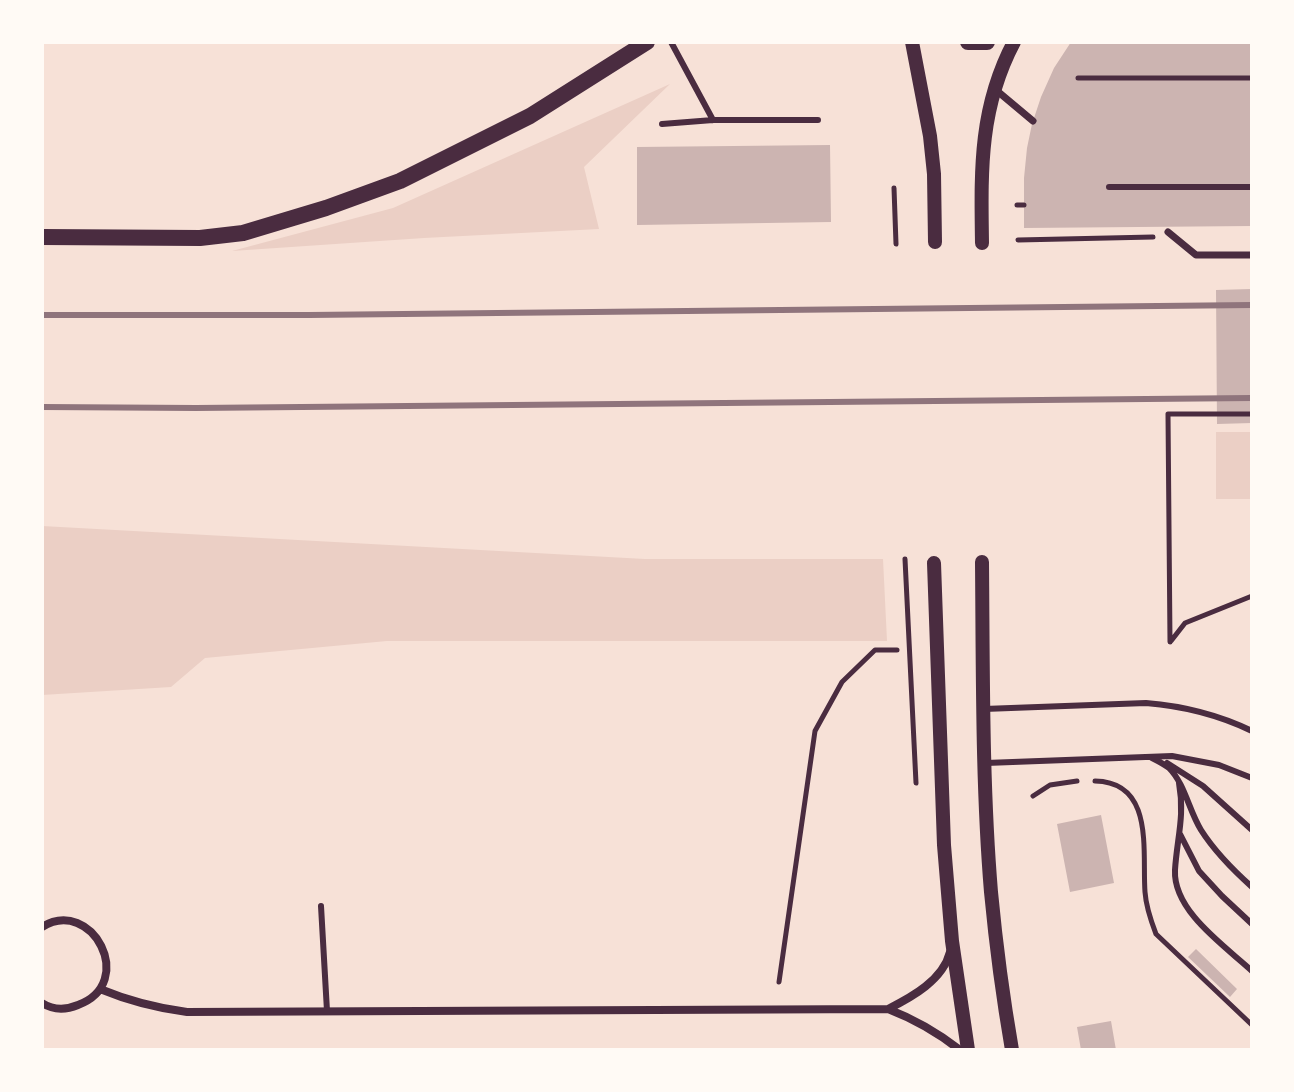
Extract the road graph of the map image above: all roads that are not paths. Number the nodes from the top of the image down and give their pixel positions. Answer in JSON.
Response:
{"nodes":[{"id":1,"x":647,"y":42,"type":"edge"},
{"id":2,"x":671,"y":42,"type":"edge"},
{"id":3,"x":912,"y":42,"type":"edge"},
{"id":4,"x":968,"y":42,"type":"edge"},
{"id":5,"x":987,"y":42,"type":"edge"},
{"id":6,"x":1014,"y":42,"type":"edge"},
{"id":7,"x":994,"y":89,"type":"junction"},
{"id":8,"x":713,"y":120,"type":"junction"},
{"id":9,"x":818,"y":120,"type":"dead end"},
{"id":10,"x":1033,"y":121,"type":"dead end"},
{"id":11,"x":662,"y":124,"type":"dead end"},
{"id":12,"x":1109,"y":187,"type":"dead end"},
{"id":13,"x":1252,"y":187,"type":"edge"},
{"id":14,"x":1171,"y":234,"type":"road end"},
{"id":15,"x":42,"y":237,"type":"edge"},
{"id":16,"x":935,"y":242,"type":"dead end"},
{"id":17,"x":982,"y":243,"type":"dead end"},
{"id":18,"x":1252,"y":255,"type":"edge"},
{"id":19,"x":982,"y":562,"type":"dead end"},
{"id":20,"x":934,"y":563,"type":"dead end"},
{"id":21,"x":984,"y":709,"type":"junction"},
{"id":22,"x":1252,"y":731,"type":"edge"},
{"id":23,"x":1152,"y":758,"type":"junction"},
{"id":24,"x":986,"y":763,"type":"junction"},
{"id":25,"x":1252,"y":778,"type":"edge"},
{"id":26,"x":1179,"y":783,"type":"junction"},
{"id":27,"x":1252,"y":830,"type":"edge"},
{"id":28,"x":1180,"y":834,"type":"junction"},
{"id":29,"x":1252,"y":887,"type":"edge"},
{"id":30,"x":321,"y":906,"type":"dead end"},
{"id":31,"x":1252,"y":924,"type":"edge"},
{"id":32,"x":42,"y":927,"type":"edge"},
{"id":33,"x":952,"y":941,"type":"junction"},
{"id":34,"x":1252,"y":971,"type":"edge"},
{"id":35,"x":100,"y":989,"type":"junction"},
{"id":36,"x":42,"y":1003,"type":"edge"},
{"id":37,"x":888,"y":1009,"type":"junction"},
{"id":38,"x":327,"y":1011,"type":"junction"},
{"id":39,"x":960,"y":1050,"type":"edge"},
{"id":40,"x":968,"y":1050,"type":"edge"},
{"id":41,"x":1012,"y":1050,"type":"edge"}],
"edges":[{"from":1,"to":15,"type":"main road"},
{"from":2,"to":8,"type":"lane"},
{"from":3,"to":16,"type":"street"},
{"from":4,"to":5,"type":"main road"},
{"from":6,"to":7,"type":"street"},
{"from":7,"to":10,"type":"street"},
{"from":7,"to":17,"type":"street"},
{"from":8,"to":9,"type":"lane"},
{"from":8,"to":11,"type":"lane"},
{"from":12,"to":13,"type":"lane"},
{"from":14,"to":18,"type":"street"},
{"from":19,"to":21,"type":"street"},
{"from":20,"to":33,"type":"street"},
{"from":21,"to":22,"type":"lane"},
{"from":21,"to":24,"type":"street"},
{"from":23,"to":24,"type":"lane"},
{"from":23,"to":25,"type":"lane"},
{"from":23,"to":26,"type":"lane"},
{"from":23,"to":27,"type":"lane"},
{"from":24,"to":41,"type":"street"},
{"from":26,"to":28,"type":"lane"},
{"from":26,"to":29,"type":"lane"},
{"from":28,"to":31,"type":"lane"},
{"from":28,"to":34,"type":"lane"},
{"from":30,"to":38,"type":"lane"},
{"from":32,"to":35,"type":"street"},
{"from":33,"to":37,"type":"street"},
{"from":33,"to":40,"type":"street"},
{"from":35,"to":36,"type":"street"},
{"from":35,"to":38,"type":"street"},
{"from":37,"to":38,"type":"street"},
{"from":37,"to":39,"type":"street"}]}
